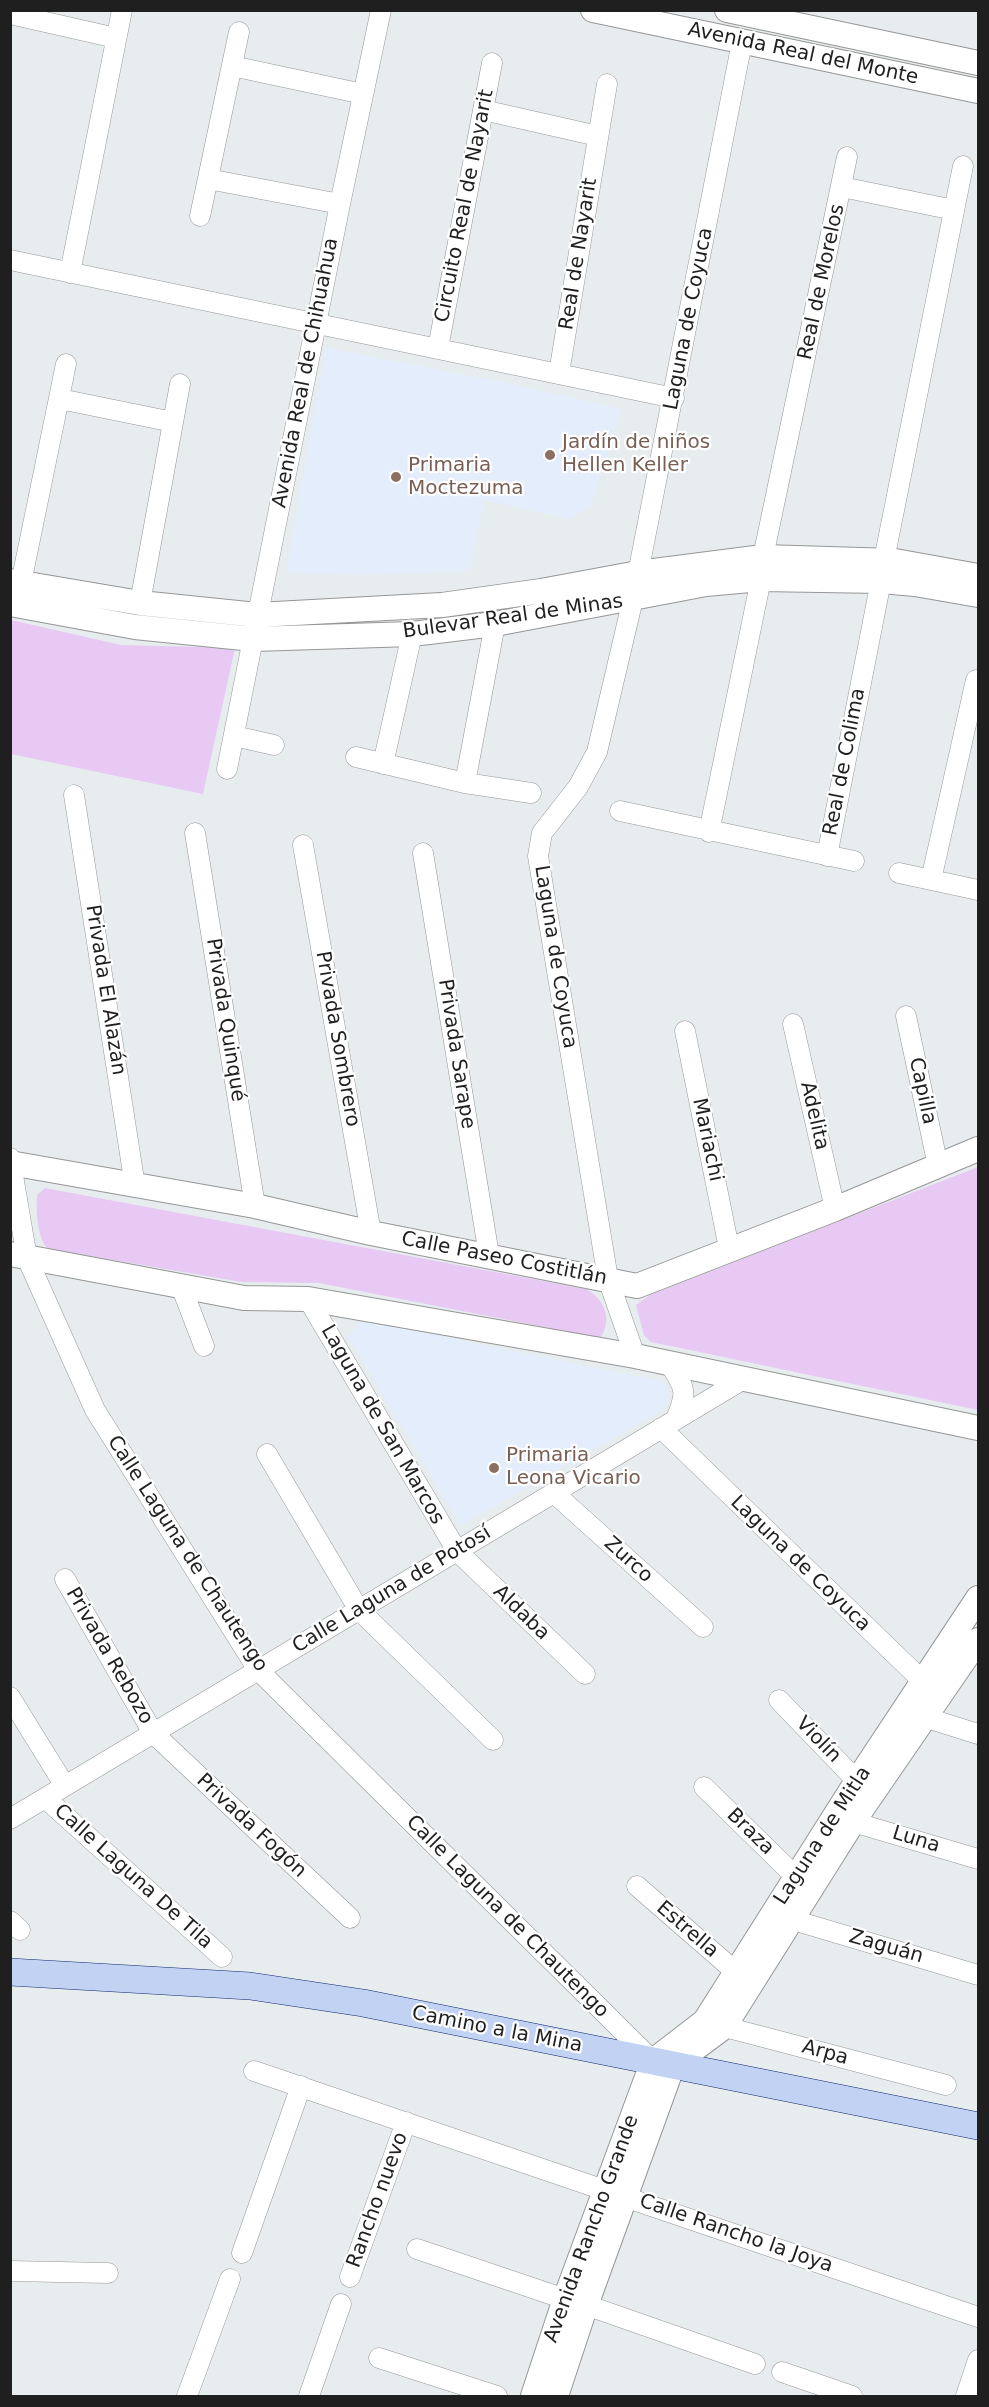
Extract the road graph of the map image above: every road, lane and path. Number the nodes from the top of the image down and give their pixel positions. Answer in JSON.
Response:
{"nodes":[{"id":1,"x":122,"y":10,"type":"edge"},
{"id":2,"x":381,"y":10,"type":"edge"},
{"id":3,"x":593,"y":10,"type":"edge"},
{"id":4,"x":727,"y":10,"type":"edge"},
{"id":5,"x":10,"y":14,"type":"edge"},
{"id":6,"x":239,"y":32,"type":"dead end"},
{"id":7,"x":116,"y":38,"type":"junction"},
{"id":8,"x":742,"y":42,"type":"junction"},
{"id":9,"x":492,"y":63,"type":"dead end"},
{"id":10,"x":978,"y":63,"type":"edge"},
{"id":11,"x":232,"y":66,"type":"junction"},
{"id":12,"x":607,"y":84,"type":"dead end"},
{"id":13,"x":978,"y":91,"type":"edge"},
{"id":14,"x":363,"y":94,"type":"junction"},
{"id":15,"x":483,"y":110,"type":"junction"},
{"id":16,"x":598,"y":136,"type":"junction"},
{"id":17,"x":847,"y":157,"type":"dead end"},
{"id":18,"x":963,"y":166,"type":"dead end"},
{"id":19,"x":208,"y":179,"type":"junction"},
{"id":20,"x":842,"y":187,"type":"junction"},
{"id":21,"x":340,"y":204,"type":"junction"},
{"id":22,"x":954,"y":210,"type":"junction"},
{"id":23,"x":201,"y":216,"type":"dead end"},
{"id":24,"x":10,"y":260,"type":"edge"},
{"id":25,"x":70,"y":273,"type":"junction"},
{"id":26,"x":317,"y":324,"type":"junction"},
{"id":27,"x":438,"y":348,"type":"junction"},
{"id":28,"x":66,"y":364,"type":"dead end"},
{"id":29,"x":559,"y":373,"type":"junction"},
{"id":30,"x":180,"y":384,"type":"dead end"},
{"id":31,"x":674,"y":398,"type":"junction"},
{"id":32,"x":60,"y":399,"type":"junction"},
{"id":33,"x":173,"y":422,"type":"junction"},
{"id":34,"x":762,"y":568,"type":"junction"},
{"id":35,"x":882,"y":571,"type":"junction"},
{"id":36,"x":638,"y":573,"type":"junction"},
{"id":37,"x":978,"y":576,"type":"edge"},
{"id":38,"x":14,"y":589,"type":"edge"},
{"id":39,"x":978,"y":595,"type":"edge"},
{"id":40,"x":633,"y":599,"type":"junction"},
{"id":41,"x":140,"y":603,"type":"junction"},
{"id":42,"x":495,"y":624,"type":"junction"},
{"id":43,"x":255,"y":627,"type":"junction"},
{"id":44,"x":412,"y":634,"type":"junction"},
{"id":45,"x":976,"y":680,"type":"dead end"},
{"id":46,"x":973,"y":721,"type":"edge"},
{"id":47,"x":234,"y":736,"type":"junction"},
{"id":48,"x":274,"y":745,"type":"dead end"},
{"id":49,"x":356,"y":757,"type":"dead end"},
{"id":50,"x":383,"y":764,"type":"junction"},
{"id":51,"x":227,"y":769,"type":"dead end"},
{"id":52,"x":465,"y":783,"type":"junction"},
{"id":53,"x":531,"y":792,"type":"dead end"},
{"id":54,"x":74,"y":795,"type":"dead end"},
{"id":55,"x":620,"y":811,"type":"dead end"},
{"id":56,"x":709,"y":832,"type":"junction"},
{"id":57,"x":195,"y":833,"type":"dead end"},
{"id":58,"x":303,"y":845,"type":"dead end"},
{"id":59,"x":423,"y":853,"type":"dead end"},
{"id":60,"x":827,"y":856,"type":"junction"},
{"id":61,"x":854,"y":861,"type":"dead end"},
{"id":62,"x":899,"y":873,"type":"dead end"},
{"id":63,"x":932,"y":880,"type":"junction"},
{"id":64,"x":978,"y":890,"type":"edge"},
{"id":65,"x":906,"y":1016,"type":"dead end"},
{"id":66,"x":793,"y":1024,"type":"dead end"},
{"id":67,"x":685,"y":1031,"type":"dead end"},
{"id":68,"x":978,"y":1149,"type":"edge"},
{"id":69,"x":11,"y":1161,"type":"edge"},
{"id":70,"x":938,"y":1167,"type":"junction"},
{"id":71,"x":135,"y":1186,"type":"junction"},
{"id":72,"x":255,"y":1206,"type":"junction"},
{"id":73,"x":835,"y":1209,"type":"junction"},
{"id":74,"x":370,"y":1233,"type":"junction"},
{"id":75,"x":729,"y":1248,"type":"junction"},
{"id":76,"x":489,"y":1255,"type":"junction"},
{"id":77,"x":19,"y":1256,"type":"edge"},
{"id":78,"x":608,"y":1279,"type":"junction"},
{"id":79,"x":181,"y":1286,"type":"junction"},
{"id":80,"x":308,"y":1299,"type":"junction"},
{"id":81,"x":204,"y":1346,"type":"dead end"},
{"id":82,"x":635,"y":1356,"type":"junction"},
{"id":83,"x":670,"y":1365,"type":"junction"},
{"id":84,"x":742,"y":1380,"type":"junction"},
{"id":85,"x":669,"y":1424,"type":"junction"},
{"id":86,"x":978,"y":1428,"type":"edge"},
{"id":87,"x":267,"y":1454,"type":"dead end"},
{"id":88,"x":554,"y":1493,"type":"junction"},
{"id":89,"x":456,"y":1551,"type":"junction"},
{"id":90,"x":65,"y":1579,"type":"dead end"},
{"id":91,"x":978,"y":1598,"type":"edge"},
{"id":92,"x":359,"y":1610,"type":"junction"},
{"id":93,"x":703,"y":1627,"type":"dead end"},
{"id":94,"x":978,"y":1640,"type":"edge"},
{"id":95,"x":258,"y":1670,"type":"junction"},
{"id":96,"x":585,"y":1674,"type":"dead end"},
{"id":97,"x":932,"y":1691,"type":"junction"},
{"id":98,"x":10,"y":1697,"type":"edge"},
{"id":99,"x":778,"y":1700,"type":"dead end"},
{"id":100,"x":917,"y":1712,"type":"junction"},
{"id":101,"x":153,"y":1733,"type":"junction"},
{"id":102,"x":978,"y":1734,"type":"edge"},
{"id":103,"x":493,"y":1740,"type":"dead end"},
{"id":104,"x":857,"y":1780,"type":"junction"},
{"id":105,"x":65,"y":1786,"type":"junction"},
{"id":106,"x":704,"y":1787,"type":"dead end"},
{"id":107,"x":45,"y":1798,"type":"junction"},
{"id":108,"x":10,"y":1819,"type":"edge"},
{"id":109,"x":854,"y":1822,"type":"junction"},
{"id":110,"x":978,"y":1859,"type":"edge"},
{"id":111,"x":796,"y":1877,"type":"junction"},
{"id":112,"x":637,"y":1887,"type":"dead end"},
{"id":113,"x":350,"y":1918,"type":"dead end"},
{"id":114,"x":793,"y":1920,"type":"junction"},
{"id":115,"x":222,"y":1957,"type":"dead end"},
{"id":116,"x":10,"y":1972,"type":"edge"},
{"id":117,"x":737,"y":1973,"type":"junction"},
{"id":118,"x":978,"y":1975,"type":"edge"},
{"id":119,"x":715,"y":2024,"type":"junction"},
{"id":120,"x":663,"y":2063,"type":"junction"},
{"id":121,"x":254,"y":2071,"type":"dead end"},
{"id":122,"x":946,"y":2085,"type":"dead end"},
{"id":123,"x":301,"y":2086,"type":"junction"},
{"id":124,"x":406,"y":2122,"type":"junction"},
{"id":125,"x":978,"y":2126,"type":"edge"},
{"id":126,"x":615,"y":2194,"type":"junction"},
{"id":127,"x":417,"y":2249,"type":"dead end"},
{"id":128,"x":242,"y":2253,"type":"dead end"},
{"id":129,"x":10,"y":2271,"type":"edge"},
{"id":130,"x":108,"y":2273,"type":"dead end"},
{"id":131,"x":350,"y":2277,"type":"dead end"},
{"id":132,"x":230,"y":2279,"type":"dead end"},
{"id":133,"x":576,"y":2302,"type":"junction"},
{"id":134,"x":341,"y":2304,"type":"dead end"},
{"id":135,"x":978,"y":2317,"type":"edge"},
{"id":136,"x":379,"y":2358,"type":"dead end"},
{"id":137,"x":978,"y":2360,"type":"edge"},
{"id":138,"x":755,"y":2364,"type":"dead end"},
{"id":139,"x":782,"y":2372,"type":"dead end"},
{"id":140,"x":187,"y":2397,"type":"edge"},
{"id":141,"x":309,"y":2397,"type":"edge"},
{"id":142,"x":497,"y":2397,"type":"edge"},
{"id":143,"x":533,"y":2397,"type":"edge"},
{"id":144,"x":556,"y":2397,"type":"edge"},
{"id":145,"x":852,"y":2397,"type":"edge"},
{"id":146,"x":966,"y":2397,"type":"edge"}],
"edges":[{"from":1,"to":7,"type":"street"},
{"from":2,"to":14,"type":"street","name":"Avenida Real de Chihuahua"},
{"from":3,"to":8,"type":"street","name":"Avenida Real del Monte"},
{"from":4,"to":10,"type":"street","name":"Avenida Real del Monte"},
{"from":5,"to":7,"type":"street"},
{"from":6,"to":11,"type":"street"},
{"from":7,"to":25,"type":"street"},
{"from":8,"to":13,"type":"street","name":"Avenida Real del Monte"},
{"from":8,"to":31,"type":"street","name":"Laguna de Coyuca"},
{"from":9,"to":15,"type":"street","name":"Circuito Real de Nayarit"},
{"from":11,"to":14,"type":"street"},
{"from":11,"to":19,"type":"street"},
{"from":12,"to":16,"type":"street","name":"Real de Nayarit"},
{"from":14,"to":21,"type":"street","name":"Avenida Real de Chihuahua"},
{"from":15,"to":16,"type":"street"},
{"from":15,"to":27,"type":"street","name":"Circuito Real de Nayarit"},
{"from":16,"to":29,"type":"street","name":"Real de Nayarit"},
{"from":17,"to":20,"type":"street"},
{"from":18,"to":22,"type":"street"},
{"from":19,"to":21,"type":"street"},
{"from":19,"to":23,"type":"street"},
{"from":20,"to":22,"type":"street","name":"Real de Morelos"},
{"from":20,"to":34,"type":"street","name":"Real de Morelos"},
{"from":21,"to":26,"type":"street","name":"Avenida Real de Chihuahua"},
{"from":22,"to":35,"type":"street"},
{"from":24,"to":25,"type":"street"},
{"from":25,"to":26,"type":"street"},
{"from":26,"to":27,"type":"street"},
{"from":26,"to":43,"type":"street","name":"Avenida Real de Chihuahua"},
{"from":27,"to":29,"type":"street"},
{"from":28,"to":32,"type":"street"},
{"from":29,"to":31,"type":"street"},
{"from":30,"to":33,"type":"street"},
{"from":31,"to":36,"type":"street","name":"Laguna de Coyuca"},
{"from":32,"to":33,"type":"street"},
{"from":32,"to":38,"type":"street"},
{"from":33,"to":41,"type":"street"},
{"from":34,"to":35,"type":"street","name":"Bulevar Real de Minas"},
{"from":34,"to":36,"type":"street","name":"Bulevar Real de Minas"},
{"from":34,"to":40,"type":"street","name":"Bulevar Real de Minas"},
{"from":34,"to":56,"type":"street"},
{"from":35,"to":37,"type":"street","name":"Bulevar Real de Minas"},
{"from":35,"to":39,"type":"street","name":"Bulevar Real de Minas"},
{"from":35,"to":60,"type":"street","name":"Real de Colima"},
{"from":36,"to":40,"type":"street","name":"Laguna de Coyuca"},
{"from":36,"to":43,"type":"street","name":"Bulevar Real de Minas"},
{"from":38,"to":41,"type":"street","name":"Bulevar Real de Minas"},
{"from":38,"to":43,"type":"street","name":"Bulevar Real de Minas"},
{"from":40,"to":42,"type":"street","name":"Bulevar Real de Minas"},
{"from":40,"to":78,"type":"street","name":"Laguna de Coyuca"},
{"from":41,"to":43,"type":"street","name":"Bulevar Real de Minas"},
{"from":42,"to":44,"type":"street","name":"Bulevar Real de Minas"},
{"from":42,"to":52,"type":"street"},
{"from":43,"to":44,"type":"street","name":"Bulevar Real de Minas"},
{"from":43,"to":47,"type":"street","name":"Avenida Real de Chihuahua"},
{"from":44,"to":50,"type":"street"},
{"from":45,"to":46,"type":"street"},
{"from":46,"to":63,"type":"street"},
{"from":47,"to":48,"type":"street"},
{"from":47,"to":51,"type":"street","name":"Avenida Real de Chihuahua"},
{"from":49,"to":50,"type":"street"},
{"from":50,"to":52,"type":"street"},
{"from":52,"to":53,"type":"street"},
{"from":54,"to":71,"type":"street","name":"Privada El Alazán"},
{"from":55,"to":56,"type":"street","name":"Real de Colima"},
{"from":56,"to":60,"type":"street","name":"Real de Colima"},
{"from":57,"to":72,"type":"street","name":"Privada Quinqué"},
{"from":58,"to":74,"type":"street","name":"Privada Sombrero"},
{"from":59,"to":76,"type":"street","name":"Privada Sarape"},
{"from":60,"to":61,"type":"street"},
{"from":62,"to":63,"type":"street"},
{"from":63,"to":64,"type":"street"},
{"from":65,"to":70,"type":"street","name":"Capilla"},
{"from":66,"to":73,"type":"street","name":"Adelita"},
{"from":67,"to":75,"type":"street","name":"Mariachi"},
{"from":68,"to":70,"type":"street","name":"Calle Paseo Costitlán"},
{"from":69,"to":71,"type":"street","name":"Calle Paseo Costitlán"},
{"from":69,"to":77,"type":"street","name":"Calle Laguna de Chautengo"},
{"from":70,"to":73,"type":"street","name":"Calle Paseo Costitlán"},
{"from":71,"to":72,"type":"street","name":"Calle Paseo Costitlán"},
{"from":72,"to":74,"type":"street","name":"Calle Paseo Costitlán"},
{"from":73,"to":75,"type":"street","name":"Calle Paseo Costitlán"},
{"from":74,"to":76,"type":"street","name":"Calle Paseo Costitlán"},
{"from":75,"to":78,"type":"street","name":"Calle Paseo Costitlán"},
{"from":76,"to":78,"type":"street","name":"Calle Paseo Costitlán"},
{"from":77,"to":79,"type":"street"},
{"from":77,"to":95,"type":"street","name":"Calle Laguna de Chautengo"},
{"from":78,"to":82,"type":"street","name":"Laguna de Coyuca"},
{"from":79,"to":80,"type":"street"},
{"from":79,"to":81,"type":"street"},
{"from":80,"to":82,"type":"street"},
{"from":80,"to":89,"type":"street","name":"Laguna de San Marcos"},
{"from":82,"to":83,"type":"street"},
{"from":83,"to":84,"type":"street"},
{"from":83,"to":85,"type":"street"},
{"from":84,"to":85,"type":"street","name":"Calle Laguna de Potosí"},
{"from":84,"to":86,"type":"street"},
{"from":85,"to":88,"type":"street","name":"Calle Laguna de Potosí"},
{"from":85,"to":97,"type":"street","name":"Laguna de Coyuca"},
{"from":87,"to":92,"type":"street"},
{"from":88,"to":89,"type":"street","name":"Calle Laguna de Potosí"},
{"from":88,"to":93,"type":"street","name":"Zurco"},
{"from":89,"to":92,"type":"street","name":"Calle Laguna de Potosí"},
{"from":89,"to":96,"type":"street","name":"Aldaba"},
{"from":90,"to":101,"type":"street","name":"Privada Rebozo"},
{"from":91,"to":97,"type":"street","name":"Laguna de Mitla"},
{"from":92,"to":95,"type":"street","name":"Calle Laguna de Potosí"},
{"from":92,"to":103,"type":"street"},
{"from":94,"to":97,"type":"street","name":"Laguna de Mitla"},
{"from":95,"to":101,"type":"street","name":"Calle Laguna de Potosí"},
{"from":95,"to":120,"type":"street","name":"Calle Laguna de Chautengo"},
{"from":97,"to":100,"type":"street","name":"Laguna de Mitla"},
{"from":98,"to":105,"type":"street"},
{"from":99,"to":104,"type":"street","name":"Violín"},
{"from":100,"to":102,"type":"street"},
{"from":100,"to":104,"type":"street","name":"Laguna de Mitla"},
{"from":100,"to":109,"type":"street","name":"Laguna de Mitla"},
{"from":101,"to":105,"type":"street","name":"Calle Laguna de Potosí"},
{"from":101,"to":113,"type":"street","name":"Privada Fogón"},
{"from":104,"to":111,"type":"street","name":"Laguna de Mitla"},
{"from":105,"to":107,"type":"street","name":"Calle Laguna de Potosí"},
{"from":106,"to":111,"type":"street","name":"Braza"},
{"from":107,"to":108,"type":"street","name":"Calle Laguna de Potosí"},
{"from":107,"to":115,"type":"street","name":"Calle Laguna De Tila"},
{"from":109,"to":110,"type":"street","name":"Luna"},
{"from":109,"to":114,"type":"street","name":"Laguna de Mitla"},
{"from":111,"to":117,"type":"street","name":"Laguna de Mitla"},
{"from":112,"to":117,"type":"street","name":"Estrella"},
{"from":114,"to":118,"type":"street","name":"Zaguán"},
{"from":114,"to":119,"type":"street","name":"Laguna de Mitla"},
{"from":116,"to":120,"type":"main road","name":"Camino a la Mina"},
{"from":117,"to":119,"type":"street","name":"Laguna de Mitla"},
{"from":119,"to":120,"type":"street","name":"Laguna de Mitla"},
{"from":119,"to":122,"type":"street","name":"Arpa"},
{"from":120,"to":125,"type":"main road","name":"Camino a la Mina"},
{"from":120,"to":126,"type":"street","name":"Avenida Rancho Grande"},
{"from":121,"to":123,"type":"street","name":"Calle Rancho la Joya"},
{"from":123,"to":124,"type":"street","name":"Calle Rancho la Joya"},
{"from":123,"to":128,"type":"street"},
{"from":124,"to":126,"type":"street","name":"Calle Rancho la Joya"},
{"from":124,"to":131,"type":"street","name":"Rancho nuevo"},
{"from":126,"to":133,"type":"street","name":"Avenida Rancho Grande"},
{"from":126,"to":135,"type":"street","name":"Calle Rancho la Joya"},
{"from":127,"to":133,"type":"street"},
{"from":129,"to":130,"type":"street"},
{"from":132,"to":140,"type":"street"},
{"from":133,"to":138,"type":"street"},
{"from":133,"to":143,"type":"street","name":"Avenida Rancho Grande"},
{"from":133,"to":144,"type":"street","name":"Avenida Rancho Grande"},
{"from":134,"to":141,"type":"street"},
{"from":136,"to":142,"type":"street"},
{"from":137,"to":146,"type":"street"},
{"from":139,"to":145,"type":"street"}]}
